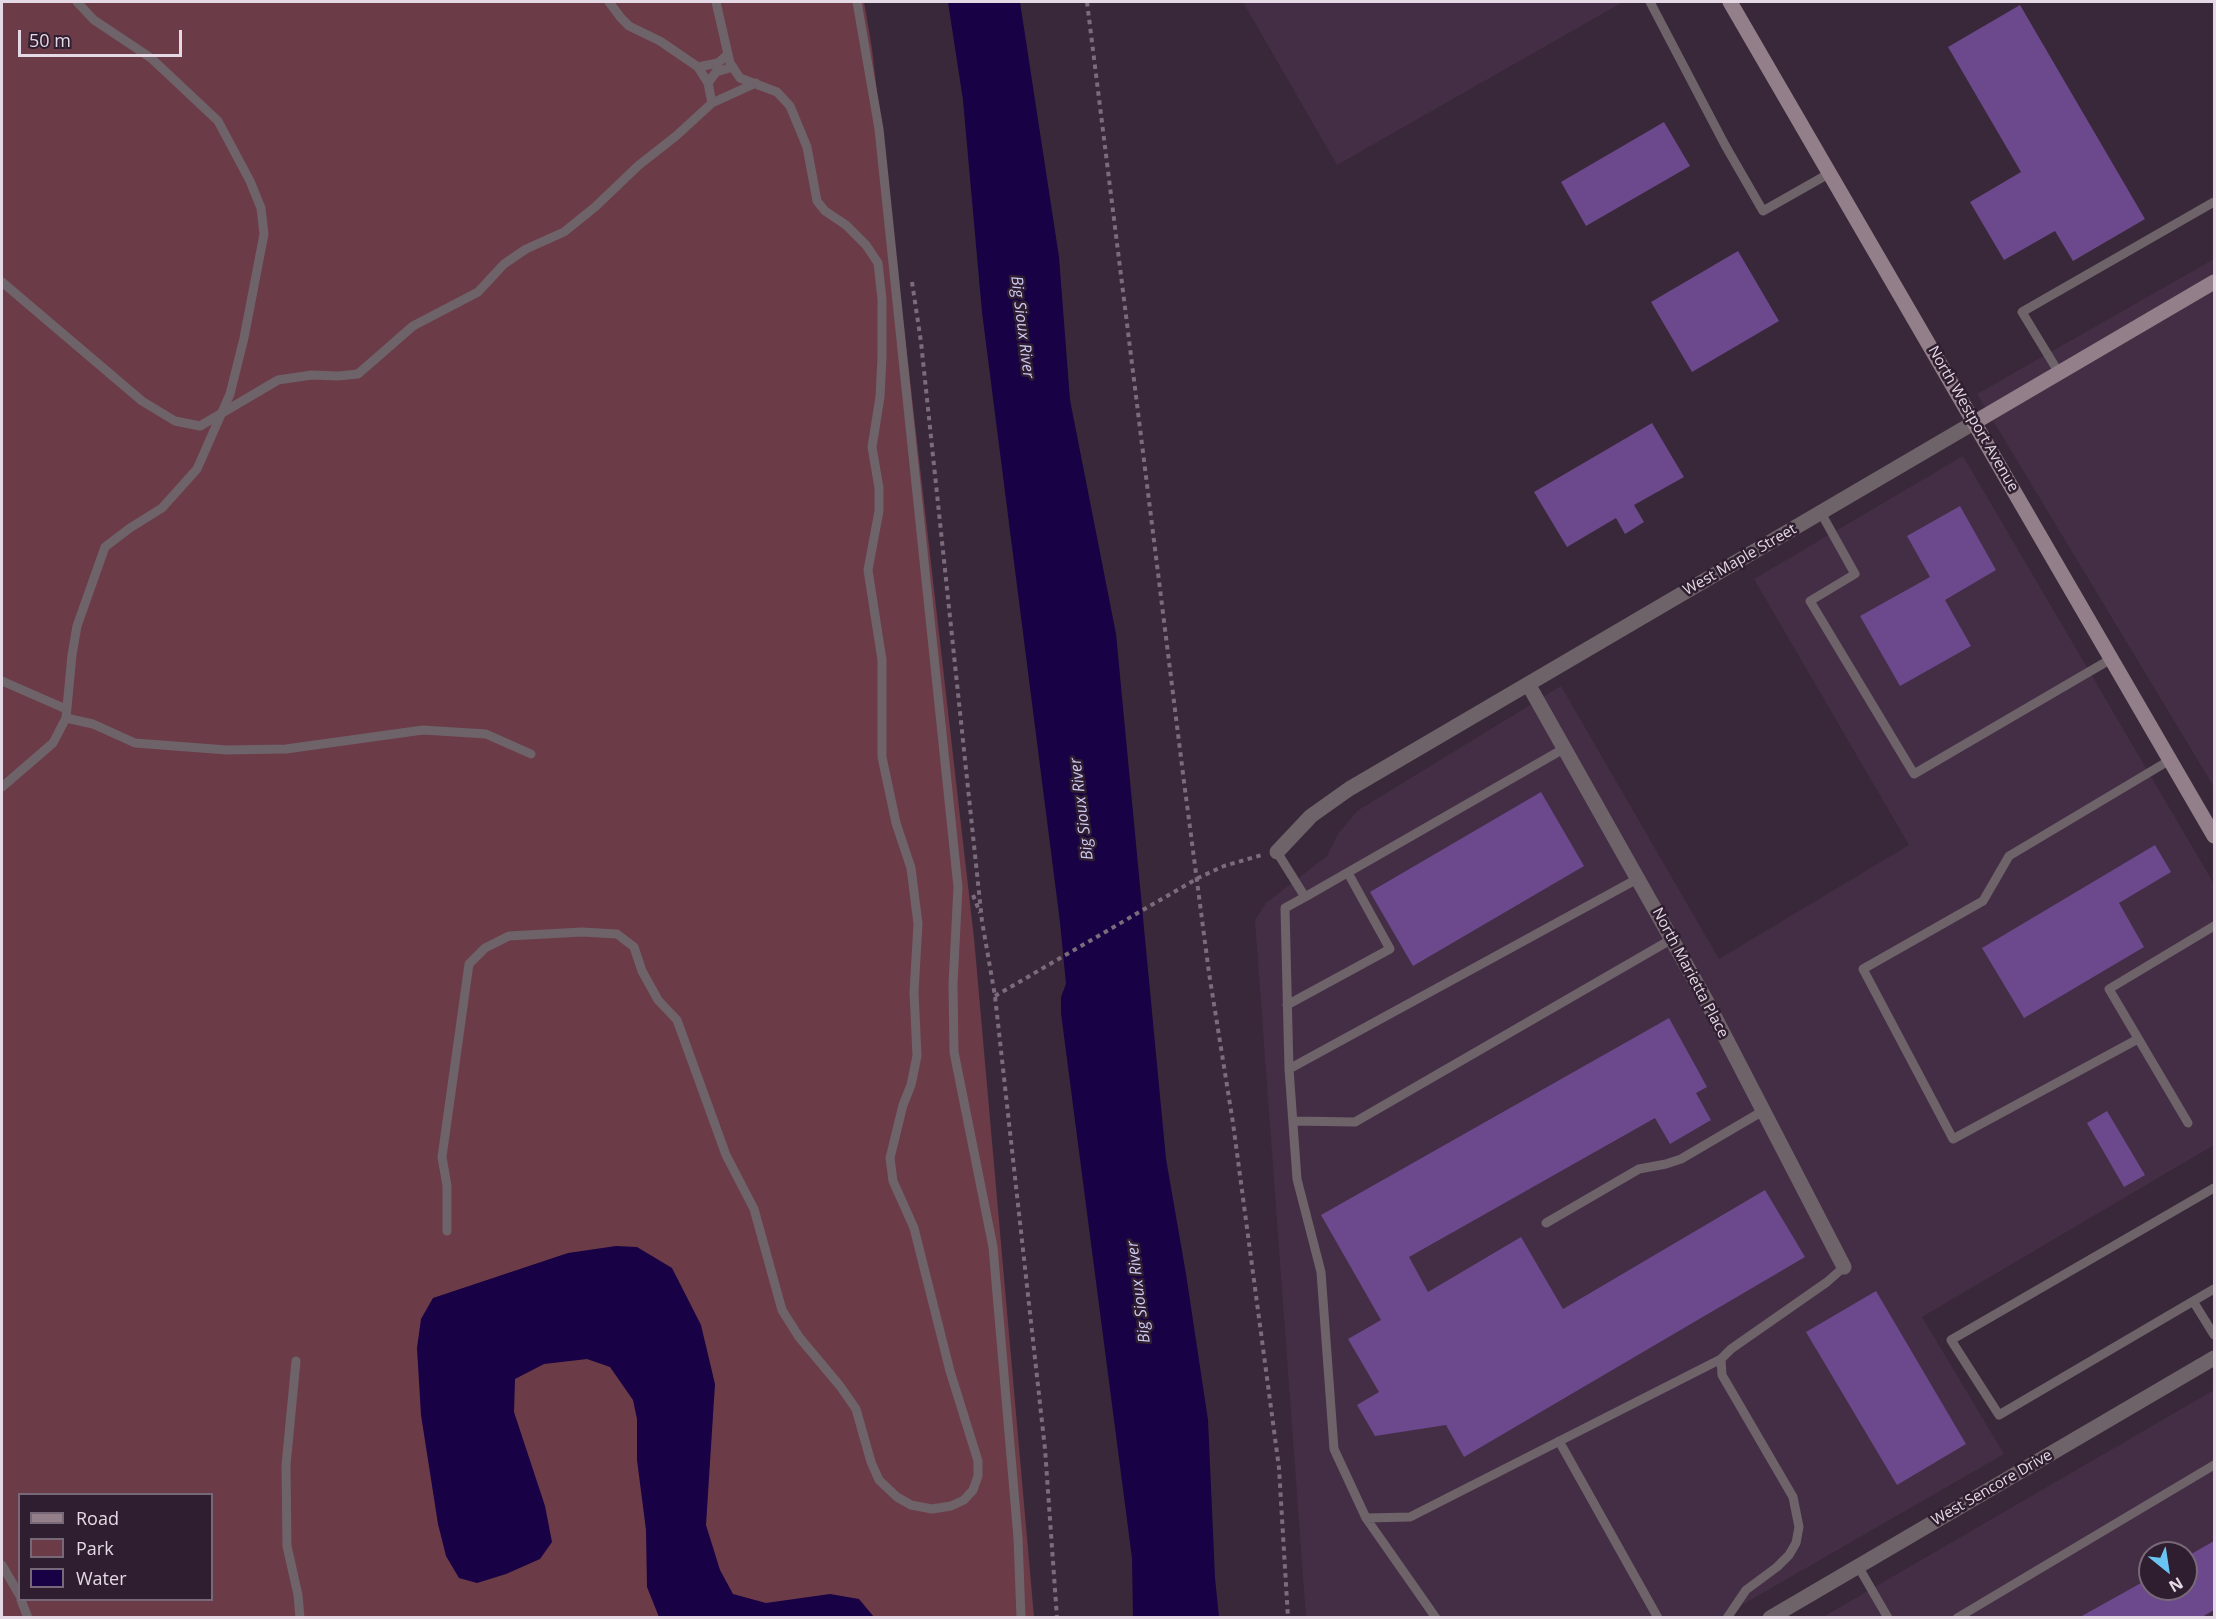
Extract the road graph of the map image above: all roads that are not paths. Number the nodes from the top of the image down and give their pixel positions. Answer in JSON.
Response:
{"nodes":[{"id":1,"x":77,"y":2,"type":"edge"},
{"id":2,"x":609,"y":2,"type":"edge"},
{"id":3,"x":716,"y":2,"type":"edge"},
{"id":4,"x":857,"y":2,"type":"edge"},
{"id":5,"x":1650,"y":2,"type":"edge"},
{"id":6,"x":1730,"y":2,"type":"edge"},
{"id":7,"x":728,"y":54,"type":"junction"},
{"id":8,"x":698,"y":67,"type":"junction"},
{"id":9,"x":733,"y":67,"type":"junction"},
{"id":10,"x":708,"y":82,"type":"junction"},
{"id":11,"x":756,"y":83,"type":"junction"},
{"id":12,"x":712,"y":103,"type":"junction"},
{"id":13,"x":1830,"y":173,"type":"junction"},
{"id":14,"x":2214,"y":202,"type":"edge"},
{"id":15,"x":2,"y":282,"type":"edge"},
{"id":16,"x":2214,"y":282,"type":"edge"},
{"id":17,"x":2059,"y":373,"type":"junction"},
{"id":18,"x":223,"y":412,"type":"junction"},
{"id":19,"x":1975,"y":422,"type":"junction"},
{"id":20,"x":1821,"y":513,"type":"junction"},
{"id":21,"x":2112,"y":659,"type":"junction"},
{"id":22,"x":2,"y":681,"type":"edge"},
{"id":23,"x":1528,"y":684,"type":"junction"},
{"id":24,"x":66,"y":714,"type":"junction"},
{"id":25,"x":1565,"y":748,"type":"junction"},
{"id":26,"x":531,"y":754,"type":"dead end"},
{"id":27,"x":2170,"y":760,"type":"junction"},
{"id":28,"x":2,"y":787,"type":"edge"},
{"id":29,"x":2214,"y":836,"type":"edge"},
{"id":30,"x":1277,"y":852,"type":"joint"},
{"id":31,"x":1347,"y":873,"type":"junction"},
{"id":32,"x":1639,"y":878,"type":"junction"},
{"id":33,"x":1305,"y":897,"type":"junction"},
{"id":34,"x":2214,"y":926,"type":"edge"},
{"id":35,"x":1672,"y":939,"type":"junction"},
{"id":36,"x":1287,"y":1005,"type":"junction"},
{"id":37,"x":2138,"y":1039,"type":"junction"},
{"id":38,"x":1289,"y":1069,"type":"junction"},
{"id":39,"x":1763,"y":1111,"type":"junction"},
{"id":40,"x":1293,"y":1121,"type":"junction"},
{"id":41,"x":2188,"y":1123,"type":"dead end"},
{"id":42,"x":2214,"y":1188,"type":"edge"},
{"id":43,"x":1546,"y":1223,"type":"dead end"},
{"id":44,"x":447,"y":1231,"type":"dead end"},
{"id":45,"x":1844,"y":1267,"type":"joint"},
{"id":46,"x":2214,"y":1289,"type":"edge"},
{"id":47,"x":2193,"y":1301,"type":"junction"},
{"id":48,"x":2214,"y":1335,"type":"edge"},
{"id":49,"x":2214,"y":1358,"type":"edge"},
{"id":50,"x":1720,"y":1359,"type":"junction"},
{"id":51,"x":296,"y":1361,"type":"dead end"},
{"id":52,"x":1559,"y":1441,"type":"junction"},
{"id":53,"x":2214,"y":1465,"type":"edge"},
{"id":54,"x":1366,"y":1518,"type":"junction"},
{"id":55,"x":2,"y":1564,"type":"edge"},
{"id":56,"x":1858,"y":1566,"type":"junction"},
{"id":57,"x":18,"y":1594,"type":"edge"},
{"id":58,"x":21,"y":1601,"type":"edge"},
{"id":59,"x":28,"y":1617,"type":"edge"},
{"id":60,"x":300,"y":1617,"type":"edge"},
{"id":61,"x":1021,"y":1617,"type":"edge"},
{"id":62,"x":1436,"y":1617,"type":"edge"},
{"id":63,"x":1658,"y":1617,"type":"edge"},
{"id":64,"x":1727,"y":1617,"type":"edge"},
{"id":65,"x":1770,"y":1617,"type":"edge"},
{"id":66,"x":1888,"y":1617,"type":"edge"},
{"id":67,"x":1957,"y":1617,"type":"edge"}],
"edges":[{"from":1,"to":18,"type":"lane"},
{"from":2,"to":8,"type":"lane"},
{"from":3,"to":7,"type":"lane"},
{"from":4,"to":61,"type":"lane"},
{"from":5,"to":13,"type":"lane"},
{"from":6,"to":13,"type":"main road","name":"North Westport Avenue"},
{"from":7,"to":8,"type":"lane"},
{"from":7,"to":9,"type":"lane"},
{"from":8,"to":10,"type":"lane"},
{"from":9,"to":10,"type":"lane"},
{"from":9,"to":11,"type":"lane"},
{"from":10,"to":12,"type":"lane"},
{"from":11,"to":12,"type":"lane"},
{"from":11,"to":44,"type":"lane"},
{"from":12,"to":18,"type":"lane"},
{"from":13,"to":19,"type":"main road","name":"North Westport Avenue"},
{"from":14,"to":17,"type":"lane"},
{"from":15,"to":18,"type":"lane"},
{"from":16,"to":17,"type":"main road","name":"West Maple Street"},
{"from":17,"to":19,"type":"main road","name":"West Maple Street"},
{"from":18,"to":24,"type":"lane"},
{"from":19,"to":20,"type":"street","name":"West Maple Street"},
{"from":19,"to":21,"type":"main road","name":"North Westport Avenue"},
{"from":20,"to":21,"type":"lane"},
{"from":20,"to":23,"type":"street","name":"West Maple Street"},
{"from":21,"to":27,"type":"main road","name":"North Westport Avenue"},
{"from":22,"to":24,"type":"lane"},
{"from":23,"to":25,"type":"street","name":"North Marietta Place"},
{"from":23,"to":30,"type":"street","name":"West Maple Street"},
{"from":24,"to":26,"type":"lane"},
{"from":24,"to":28,"type":"lane"},
{"from":25,"to":31,"type":"lane"},
{"from":25,"to":32,"type":"street","name":"North Marietta Place"},
{"from":27,"to":29,"type":"main road","name":"North Westport Avenue"},
{"from":27,"to":37,"type":"lane"},
{"from":30,"to":33,"type":"lane"},
{"from":31,"to":33,"type":"lane"},
{"from":31,"to":36,"type":"lane"},
{"from":32,"to":35,"type":"street","name":"North Marietta Place"},
{"from":32,"to":38,"type":"lane"},
{"from":33,"to":36,"type":"lane"},
{"from":34,"to":37,"type":"lane"},
{"from":35,"to":39,"type":"street","name":"North Marietta Place"},
{"from":35,"to":40,"type":"lane"},
{"from":36,"to":38,"type":"lane"},
{"from":37,"to":41,"type":"lane"},
{"from":38,"to":40,"type":"lane"},
{"from":39,"to":43,"type":"lane"},
{"from":39,"to":45,"type":"street","name":"North Marietta Place"},
{"from":40,"to":54,"type":"lane"},
{"from":42,"to":47,"type":"lane"},
{"from":45,"to":50,"type":"lane"},
{"from":46,"to":47,"type":"lane"},
{"from":47,"to":48,"type":"lane"},
{"from":49,"to":56,"type":"street","name":"West Sencore Drive"},
{"from":50,"to":52,"type":"lane"},
{"from":50,"to":64,"type":"lane"},
{"from":51,"to":60,"type":"lane"},
{"from":52,"to":54,"type":"lane"},
{"from":52,"to":63,"type":"lane"},
{"from":53,"to":67,"type":"lane"},
{"from":54,"to":62,"type":"lane"},
{"from":55,"to":57,"type":"lane"},
{"from":56,"to":65,"type":"street","name":"West Sencore Drive"},
{"from":56,"to":66,"type":"lane"},
{"from":58,"to":59,"type":"lane"}]}
